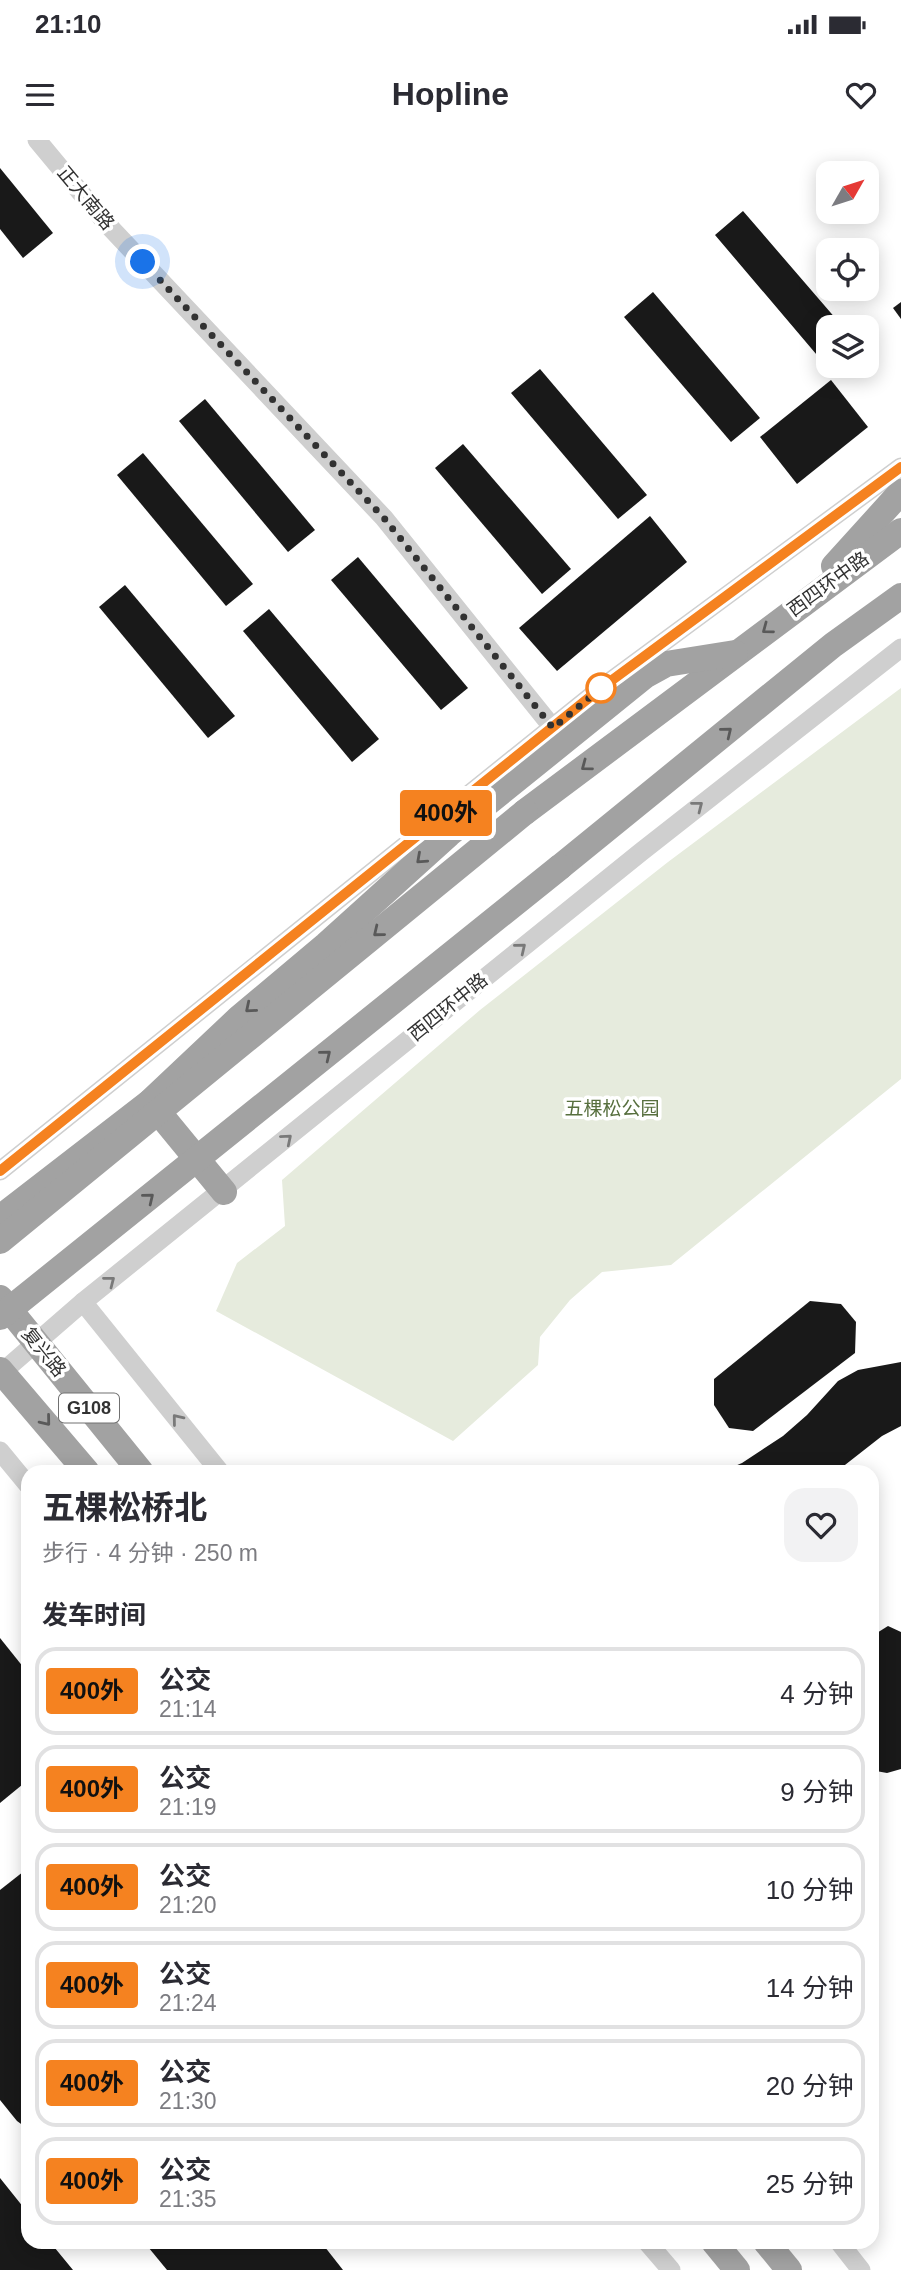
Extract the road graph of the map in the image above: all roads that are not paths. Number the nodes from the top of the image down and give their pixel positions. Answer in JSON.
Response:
{"nodes":[{"id":1,"x":37,"y":140,"type":"edge"},
{"id":2,"x":901,"y":467,"type":"edge"},
{"id":3,"x":901,"y":492,"type":"edge"},
{"id":4,"x":901,"y":531,"type":"edge"},
{"id":5,"x":901,"y":596,"type":"edge"},
{"id":6,"x":796,"y":607,"type":"junction"},
{"id":7,"x":901,"y":612,"type":"edge"},
{"id":8,"x":833,"y":645,"type":"junction"},
{"id":9,"x":901,"y":648,"type":"edge"},
{"id":10,"x":735,"y":653,"type":"junction"},
{"id":11,"x":553,"y":728,"type":"junction"},
{"id":12,"x":149,"y":1102,"type":"junction"},
{"id":13,"x":0,"y":1171,"type":"edge"},
{"id":14,"x":224,"y":1192,"type":"junction"},
{"id":15,"x":0,"y":1218,"type":"edge"},
{"id":16,"x":0,"y":1241,"type":"edge"},
{"id":17,"x":0,"y":1298,"type":"edge"},
{"id":18,"x":83,"y":1302,"type":"junction"},
{"id":19,"x":0,"y":1318,"type":"edge"},
{"id":20,"x":37,"y":1343,"type":"junction"},
{"id":21,"x":1,"y":1372,"type":"edge"},
{"id":22,"x":0,"y":1451,"type":"edge"},
{"id":23,"x":81,"y":1465,"type":"edge"},
{"id":24,"x":135,"y":1465,"type":"edge"},
{"id":25,"x":214,"y":1465,"type":"edge"},
{"id":26,"x":21,"y":1476,"type":"edge"},
{"id":27,"x":654,"y":2249,"type":"edge"},
{"id":28,"x":720,"y":2249,"type":"edge"},
{"id":29,"x":772,"y":2249,"type":"edge"},
{"id":30,"x":845,"y":2249,"type":"edge"},
{"id":31,"x":671,"y":2270,"type":"edge"},
{"id":32,"x":737,"y":2270,"type":"edge"},
{"id":33,"x":789,"y":2270,"type":"edge"},
{"id":34,"x":862,"y":2270,"type":"edge"}],
"edges":[{"from":1,"to":11,"type":"street","name":"正大南路"},
{"from":2,"to":11,"type":"street"},
{"from":3,"to":6,"type":"highway"},
{"from":4,"to":6,"type":"highway","name":"西四环中路"},
{"from":5,"to":8,"type":"highway","name":"西四环中路"},
{"from":6,"to":10,"type":"highway","name":"西四环中路","one_way":true},
{"from":7,"to":8,"type":"highway"},
{"from":19,"to":8,"type":"highway","name":"西四环中路","one_way":true,"bridge":true},
{"from":14,"to":9,"type":"street","name":"西四环中路","one_way":true},
{"from":10,"to":12,"type":"highway","one_way":true},
{"from":10,"to":16,"type":"highway","name":"西四环中路","one_way":true,"bridge":true},
{"from":11,"to":13,"type":"street"},
{"from":12,"to":14,"type":"highway"},
{"from":12,"to":15,"type":"highway"},
{"from":18,"to":14,"type":"street","name":"西四环中路","one_way":true},
{"from":17,"to":20,"type":"highway","name":"复兴路","number":"G108"},
{"from":18,"to":20,"type":"street","name":"西四环中路"},
{"from":25,"to":18,"type":"street","one_way":true},
{"from":20,"to":21,"type":"street","name":"西四环中路"},
{"from":20,"to":24,"type":"highway","name":"复兴路","number":"G108"},
{"from":21,"to":23,"type":"highway","number":"G108","one_way":true},
{"from":22,"to":26,"type":"street"},
{"from":27,"to":31,"type":"street"},
{"from":28,"to":32,"type":"highway"},
{"from":29,"to":33,"type":"highway"},
{"from":30,"to":34,"type":"street"}]}
